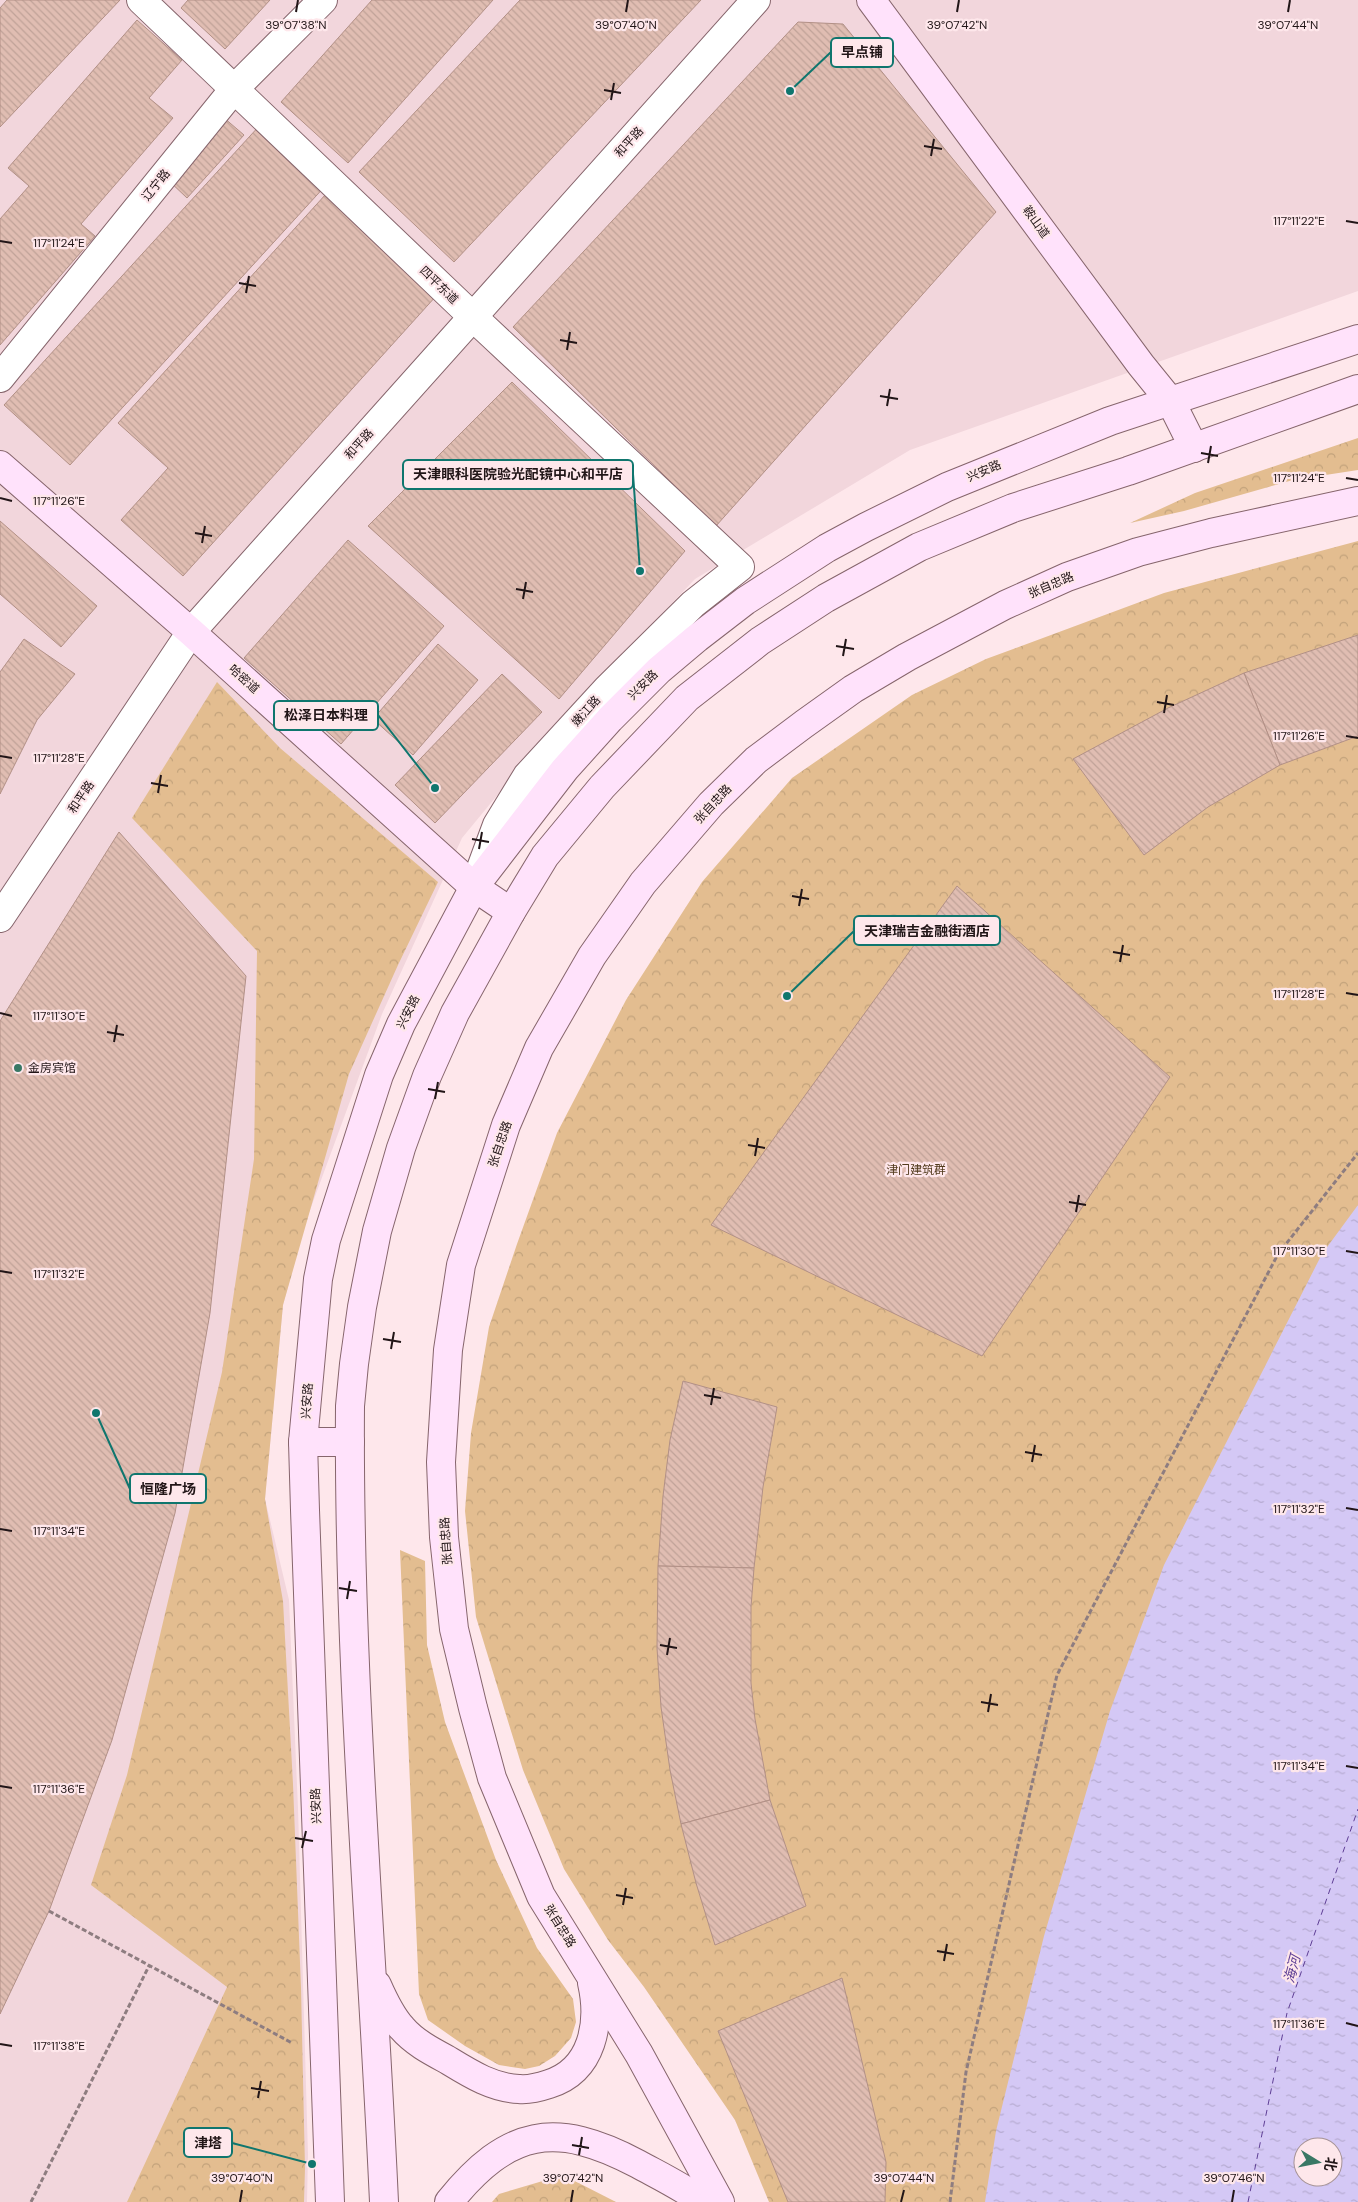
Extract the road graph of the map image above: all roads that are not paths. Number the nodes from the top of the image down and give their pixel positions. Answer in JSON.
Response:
{"nodes":[{"id":1,"x":140,"y":0,"type":"edge"},
{"id":2,"x":322,"y":0,"type":"edge"},
{"id":3,"x":756,"y":0,"type":"edge"},
{"id":4,"x":872,"y":0,"type":"edge"},
{"id":5,"x":234,"y":89,"type":"junction"},
{"id":6,"x":473,"y":317,"type":"junction"},
{"id":7,"x":1358,"y":339,"type":"edge"},
{"id":8,"x":0,"y":378,"type":"edge"},
{"id":9,"x":1358,"y":388,"type":"edge"},
{"id":10,"x":1171,"y":402,"type":"junction"},
{"id":11,"x":1194,"y":448,"type":"junction"},
{"id":12,"x":0,"y":465,"type":"edge"},
{"id":13,"x":1358,"y":501,"type":"edge"},
{"id":14,"x":740,"y":567,"type":"joint"},
{"id":15,"x":192,"y":632,"type":"junction"},
{"id":16,"x":474,"y":887,"type":"junction"},
{"id":17,"x":511,"y":912,"type":"junction"},
{"id":18,"x":0,"y":918,"type":"edge"},
{"id":19,"x":304,"y":1442,"type":"junction"},
{"id":20,"x":350,"y":1442,"type":"junction"},
{"id":21,"x":372,"y":1972,"type":"junction"},
{"id":22,"x":590,"y":1974,"type":"junction"},
{"id":23,"x":330,"y":2202,"type":"edge"},
{"id":24,"x":384,"y":2202,"type":"edge"},
{"id":25,"x":449,"y":2202,"type":"edge"},
{"id":26,"x":703,"y":2202,"type":"edge"},
{"id":27,"x":720,"y":2202,"type":"edge"}],
"edges":[{"from":1,"to":5,"type":"street","name":"四平东道"},
{"from":2,"to":5,"type":"street","name":"辽宁路"},
{"from":3,"to":6,"type":"street","name":"和平路"},
{"from":4,"to":10,"type":"main road","name":"鞍山道"},
{"from":5,"to":6,"type":"street","name":"四平东道"},
{"from":5,"to":8,"type":"street","name":"辽宁路"},
{"from":6,"to":14,"type":"street","name":"四平东道"},
{"from":6,"to":15,"type":"street","name":"和平路"},
{"from":7,"to":10,"type":"main road","name":"兴安路"},
{"from":9,"to":11,"type":"main road"},
{"from":10,"to":11,"type":"main road","name":"鞍山道"},
{"from":10,"to":16,"type":"main road","name":"兴安路"},
{"from":11,"to":17,"type":"main road"},
{"from":12,"to":15,"type":"main road","name":"哈密道"},
{"from":13,"to":22,"type":"main road","name":"张自忠路"},
{"from":14,"to":16,"type":"street","name":"嫩江路"},
{"from":15,"to":16,"type":"main road","name":"哈密道"},
{"from":15,"to":18,"type":"street","name":"和平路"},
{"from":16,"to":17,"type":"main road","name":"哈密道"},
{"from":16,"to":19,"type":"main road","name":"兴安路"},
{"from":17,"to":20,"type":"main road"},
{"from":19,"to":20,"type":"main road"},
{"from":19,"to":23,"type":"main road","name":"兴安路"},
{"from":20,"to":21,"type":"main road"},
{"from":21,"to":22,"type":"main road"},
{"from":21,"to":24,"type":"main road"},
{"from":22,"to":27,"type":"main road","name":"张自忠路"},
{"from":25,"to":26,"type":"main road"}]}
